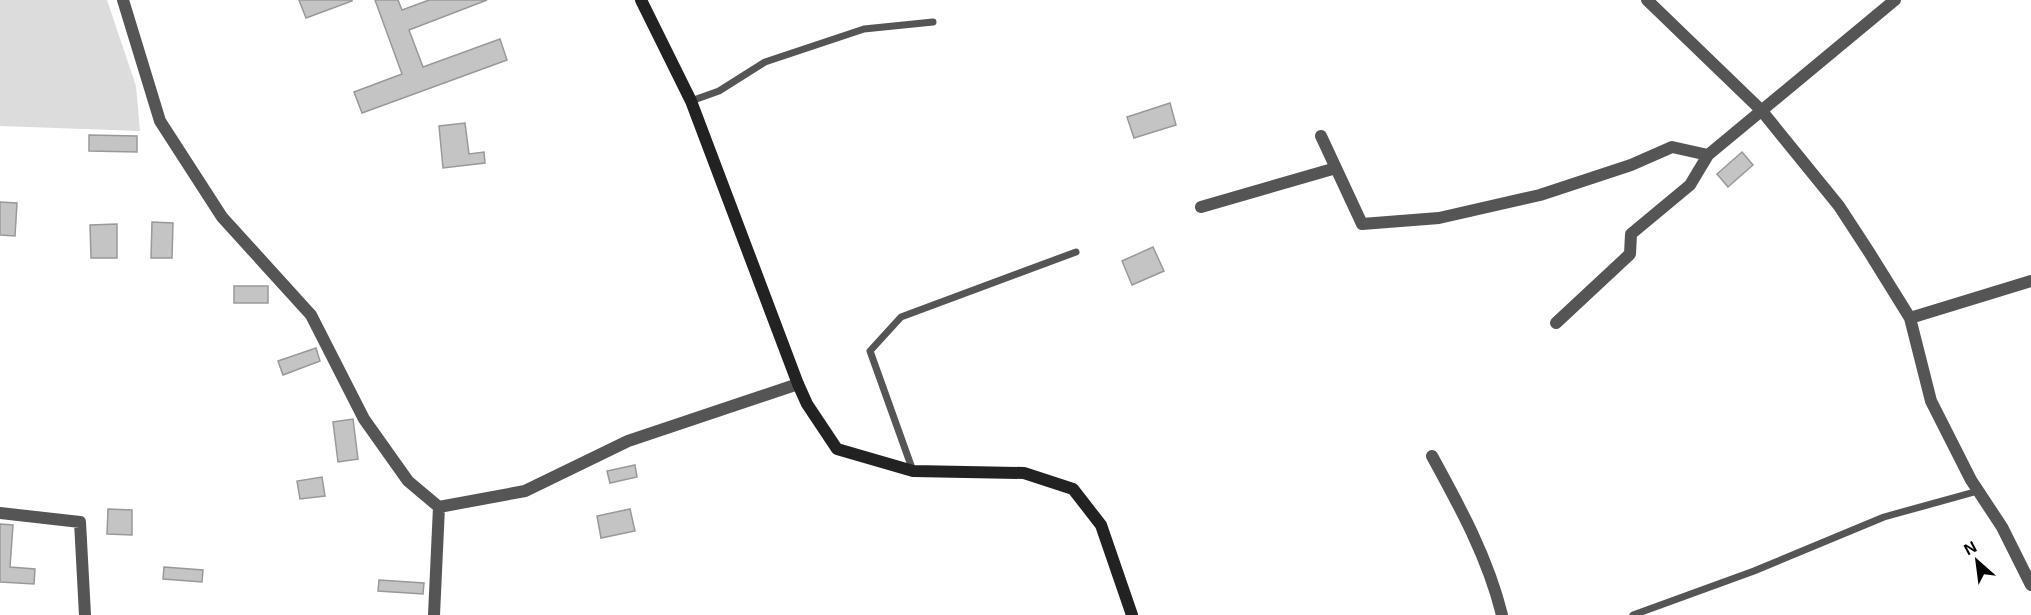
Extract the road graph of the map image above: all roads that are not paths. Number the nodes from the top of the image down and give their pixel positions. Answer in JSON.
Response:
{"nodes":[{"id":1,"x":123,"y":0,"type":"edge"},
{"id":2,"x":641,"y":0,"type":"edge"},
{"id":3,"x":1647,"y":0,"type":"edge"},
{"id":4,"x":1895,"y":0,"type":"edge"},
{"id":5,"x":933,"y":22,"type":"dead end"},
{"id":6,"x":691,"y":101,"type":"junction"},
{"id":7,"x":1761,"y":110,"type":"junction"},
{"id":8,"x":1321,"y":136,"type":"dead end"},
{"id":9,"x":1708,"y":155,"type":"junction"},
{"id":10,"x":1336,"y":168,"type":"junction"},
{"id":11,"x":1201,"y":207,"type":"dead end"},
{"id":12,"x":1076,"y":252,"type":"dead end"},
{"id":13,"x":2031,"y":281,"type":"edge"},
{"id":14,"x":1910,"y":318,"type":"junction"},
{"id":15,"x":1556,"y":323,"type":"dead end"},
{"id":16,"x":798,"y":384,"type":"junction"},
{"id":17,"x":1432,"y":456,"type":"dead end"},
{"id":18,"x":913,"y":471,"type":"junction"},
{"id":19,"x":1978,"y":491,"type":"junction"},
{"id":20,"x":439,"y":507,"type":"junction"},
{"id":21,"x":0,"y":513,"type":"edge"},
{"id":22,"x":2031,"y":585,"type":"edge"},
{"id":23,"x":85,"y":615,"type":"edge"},
{"id":24,"x":434,"y":615,"type":"edge"},
{"id":25,"x":1132,"y":615,"type":"edge"},
{"id":26,"x":1502,"y":615,"type":"edge"},
{"id":27,"x":1633,"y":615,"type":"edge"}],
"edges":[{"from":1,"to":20,"type":"street"},
{"from":2,"to":6,"type":"street"},
{"from":3,"to":7,"type":"street"},
{"from":4,"to":7,"type":"street"},
{"from":5,"to":6,"type":"lane"},
{"from":6,"to":16,"type":"street"},
{"from":7,"to":9,"type":"street"},
{"from":7,"to":14,"type":"street"},
{"from":8,"to":10,"type":"street"},
{"from":9,"to":10,"type":"street"},
{"from":9,"to":15,"type":"street"},
{"from":10,"to":11,"type":"street"},
{"from":12,"to":18,"type":"lane"},
{"from":13,"to":14,"type":"street"},
{"from":14,"to":19,"type":"street"},
{"from":16,"to":18,"type":"street"},
{"from":16,"to":20,"type":"street"},
{"from":17,"to":26,"type":"street"},
{"from":18,"to":25,"type":"street"},
{"from":19,"to":22,"type":"street"},
{"from":19,"to":27,"type":"lane"},
{"from":20,"to":24,"type":"street"},
{"from":21,"to":23,"type":"street"}]}
